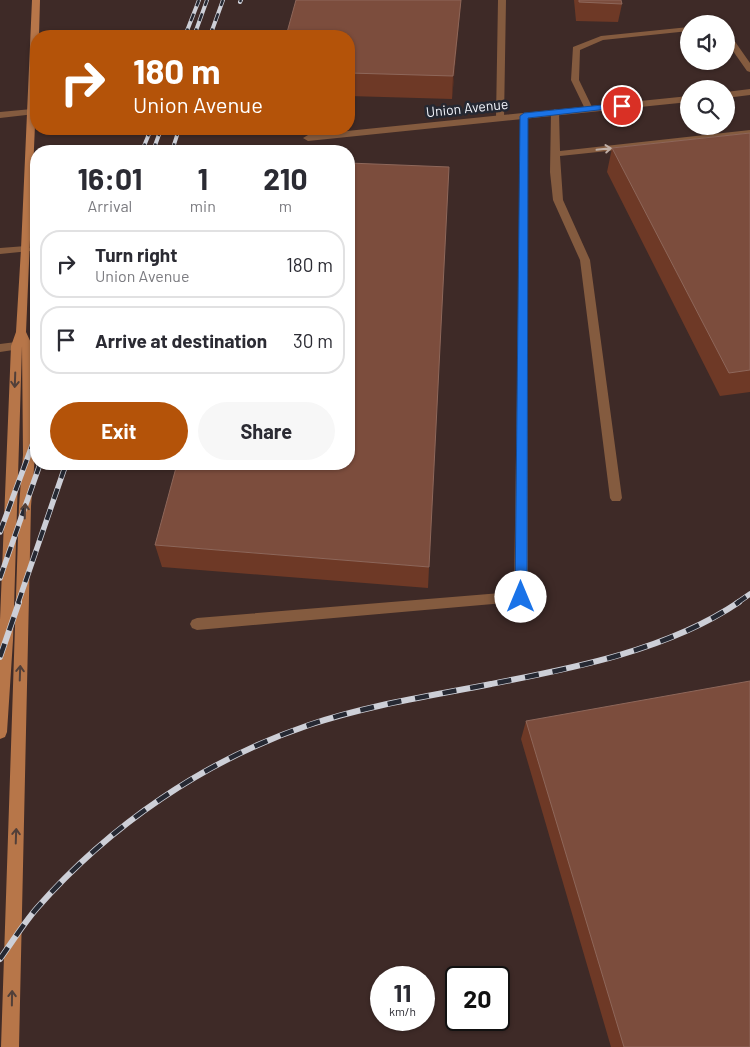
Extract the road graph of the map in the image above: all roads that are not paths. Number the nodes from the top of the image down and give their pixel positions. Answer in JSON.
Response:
{"nodes":[{"id":1,"x":36,"y":0,"type":"edge"},
{"id":2,"x":502,"y":0,"type":"edge"},
{"id":3,"x":35,"y":30,"type":"edge"},
{"id":4,"x":680,"y":30,"type":"edge"},
{"id":5,"x":735,"y":48,"type":"edge"},
{"id":6,"x":750,"y":69,"type":"edge"},
{"id":7,"x":750,"y":92,"type":"edge"},
{"id":8,"x":735,"y":94,"type":"edge"},
{"id":9,"x":680,"y":99,"type":"edge"},
{"id":10,"x":589,"y":109,"type":"junction"},
{"id":11,"x":30,"y":112,"type":"edge"},
{"id":12,"x":555,"y":112,"type":"junction"},
{"id":13,"x":0,"y":115,"type":"edge"},
{"id":14,"x":524,"y":116,"type":"junction"},
{"id":15,"x":500,"y":118,"type":"junction"},
{"id":16,"x":355,"y":133,"type":"edge"},
{"id":17,"x":750,"y":133,"type":"edge"},
{"id":18,"x":337,"y":135,"type":"edge"},
{"id":19,"x":308,"y":138,"type":"dead end"},
{"id":20,"x":555,"y":154,"type":"junction"},
{"id":21,"x":30,"y":158,"type":"edge"},
{"id":22,"x":26,"y":249,"type":"junction"},
{"id":23,"x":0,"y":252,"type":"edge"},
{"id":24,"x":21,"y":332,"type":"junction"},
{"id":25,"x":16,"y":346,"type":"junction"},
{"id":26,"x":0,"y":348,"type":"edge"},
{"id":27,"x":616,"y":498,"type":"dead end"},
{"id":28,"x":197,"y":624,"type":"dead end"},
{"id":29,"x":0,"y":732,"type":"edge"},
{"id":30,"x":10,"y":1047,"type":"edge"}],
"edges":[{"from":1,"to":3,"type":"street"},
{"from":2,"to":15,"type":"street"},
{"from":4,"to":10,"type":"street"},
{"from":5,"to":6,"type":"street"},
{"from":7,"to":8,"type":"street"},
{"from":9,"to":10,"type":"street","name":"Union Avenue"},
{"from":10,"to":12,"type":"street","name":"Union Avenue"},
{"from":11,"to":13,"type":"street"},
{"from":12,"to":14,"type":"street","name":"Union Avenue"},
{"from":12,"to":20,"type":"street"},
{"from":14,"to":15,"type":"street","name":"Union Avenue"},
{"from":14,"to":28,"type":"street"},
{"from":15,"to":16,"type":"street","name":"Union Avenue"},
{"from":20,"to":17,"type":"street","one_way":true},
{"from":18,"to":19,"type":"street","name":"Union Avenue"},
{"from":20,"to":27,"type":"street"},
{"from":21,"to":22,"type":"street"},
{"from":22,"to":23,"type":"street"},
{"from":22,"to":24,"type":"street"},
{"from":24,"to":25,"type":"street"},
{"from":30,"to":24,"type":"street","one_way":true},
{"from":25,"to":26,"type":"street"},
{"from":25,"to":29,"type":"street","one_way":true}]}
